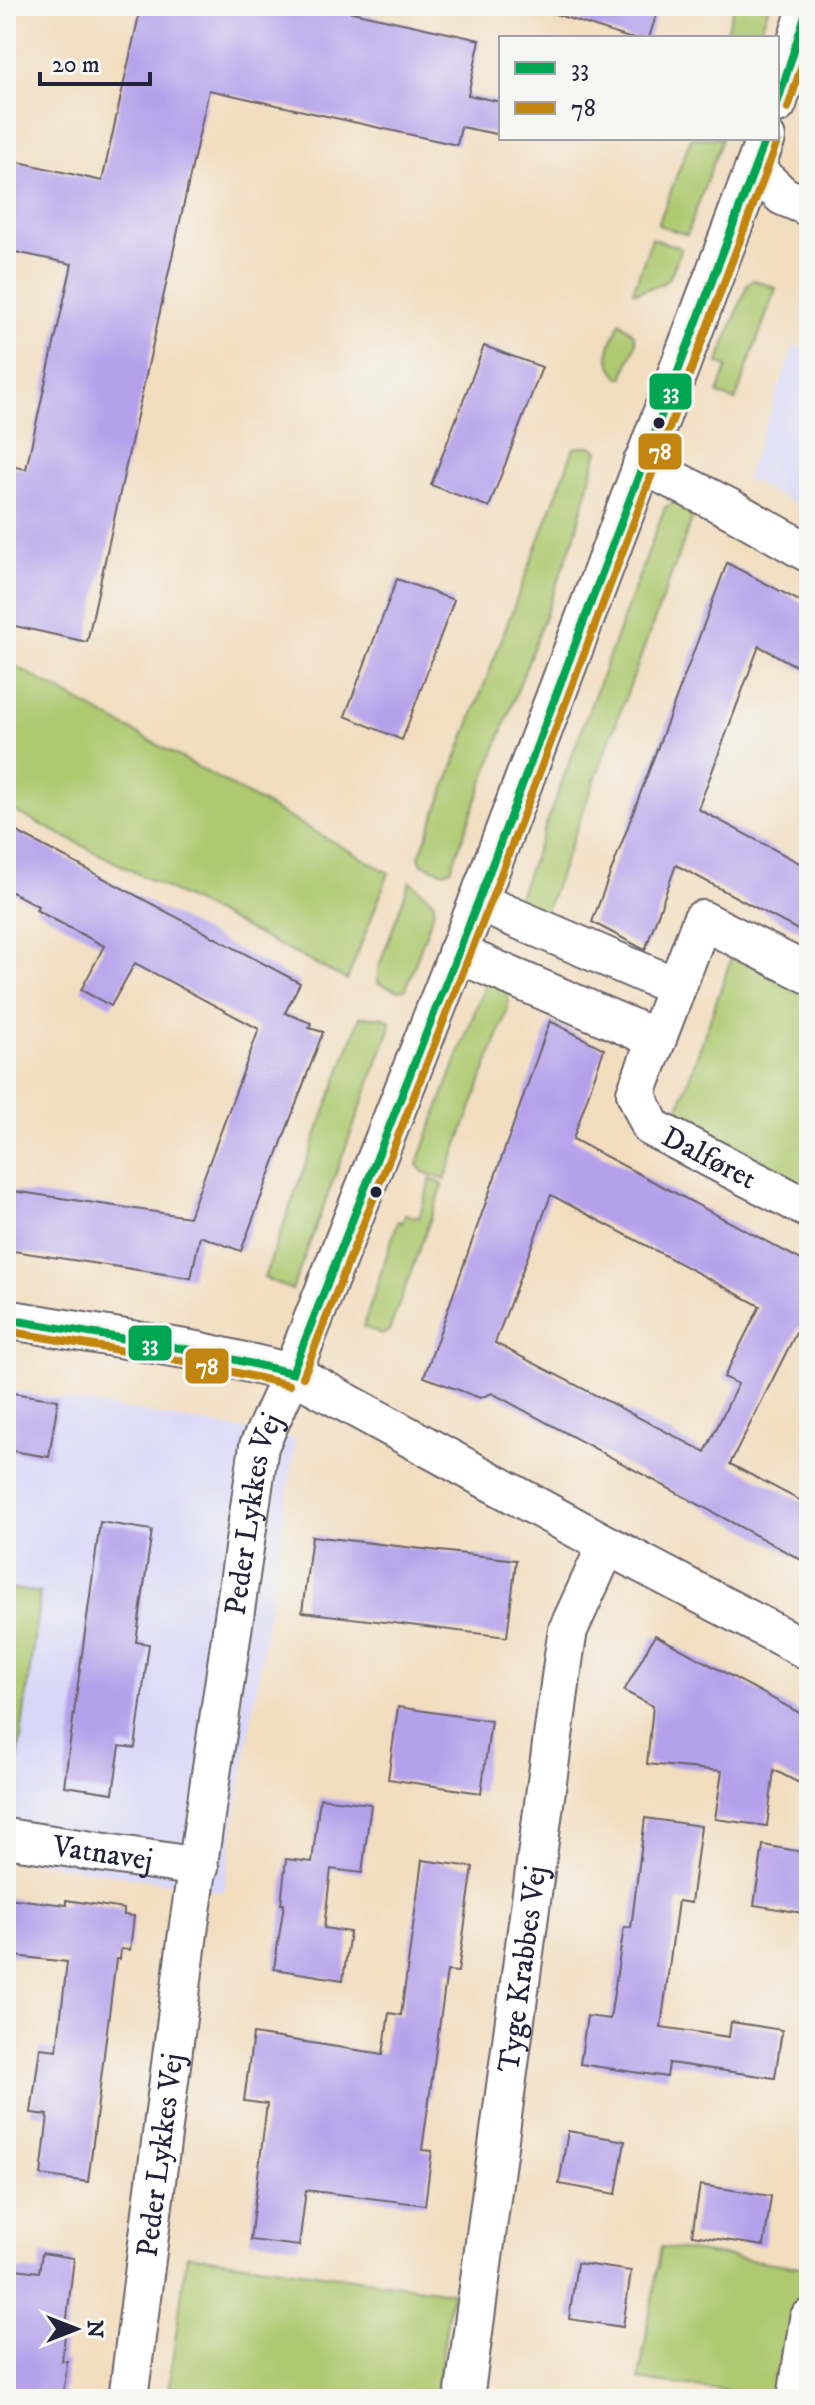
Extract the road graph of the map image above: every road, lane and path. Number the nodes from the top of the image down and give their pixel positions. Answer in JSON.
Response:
{"nodes":[{"id":1,"x":808,"y":6,"type":"edge"},
{"id":2,"x":779,"y":98,"type":"edge"},
{"id":3,"x":761,"y":154,"type":"edge"},
{"id":4,"x":809,"y":207,"type":"edge"},
{"id":5,"x":642,"y":464,"type":"junction"},
{"id":6,"x":809,"y":553,"type":"edge"},
{"id":7,"x":478,"y":902,"type":"junction"},
{"id":8,"x":457,"y":953,"type":"junction"},
{"id":9,"x":809,"y":974,"type":"edge"},
{"id":10,"x":676,"y":987,"type":"junction"},
{"id":11,"x":657,"y":1039,"type":"junction"},
{"id":12,"x":809,"y":1209,"type":"edge"},
{"id":13,"x":6,"y":1319,"type":"edge"},
{"id":14,"x":292,"y":1373,"type":"junction"},
{"id":15,"x":607,"y":1545,"type":"junction"},
{"id":16,"x":809,"y":1651,"type":"edge"},
{"id":17,"x":6,"y":1838,"type":"edge"},
{"id":18,"x":199,"y":1867,"type":"junction"},
{"id":19,"x":809,"y":2319,"type":"edge"},
{"id":20,"x":128,"y":2399,"type":"edge"},
{"id":21,"x":464,"y":2399,"type":"edge"},
{"id":22,"x":797,"y":2399,"type":"edge"}],
"edges":[{"from":1,"to":2,"type":"street"},
{"from":3,"to":4,"type":"street"},
{"from":3,"to":5,"type":"street","name":"Peder Lykkes Vej"},
{"from":5,"to":6,"type":"street"},
{"from":5,"to":7,"type":"street","name":"Peder Lykkes Vej"},
{"from":7,"to":8,"type":"street","name":"Peder Lykkes Vej"},
{"from":7,"to":10,"type":"street"},
{"from":8,"to":11,"type":"street"},
{"from":8,"to":14,"type":"street","name":"Peder Lykkes Vej"},
{"from":9,"to":10,"type":"street","name":"Dalføret"},
{"from":10,"to":11,"type":"street","name":"Dalføret"},
{"from":11,"to":12,"type":"street","name":"Dalføret"},
{"from":13,"to":14,"type":"street"},
{"from":14,"to":15,"type":"street"},
{"from":14,"to":18,"type":"street","name":"Peder Lykkes Vej"},
{"from":15,"to":16,"type":"street"},
{"from":15,"to":21,"type":"street","name":"Tyge Krabbes Vej"},
{"from":17,"to":18,"type":"street","name":"Vatnavej"},
{"from":18,"to":20,"type":"street","name":"Peder Lykkes Vej"},
{"from":19,"to":22,"type":"street"}]}
